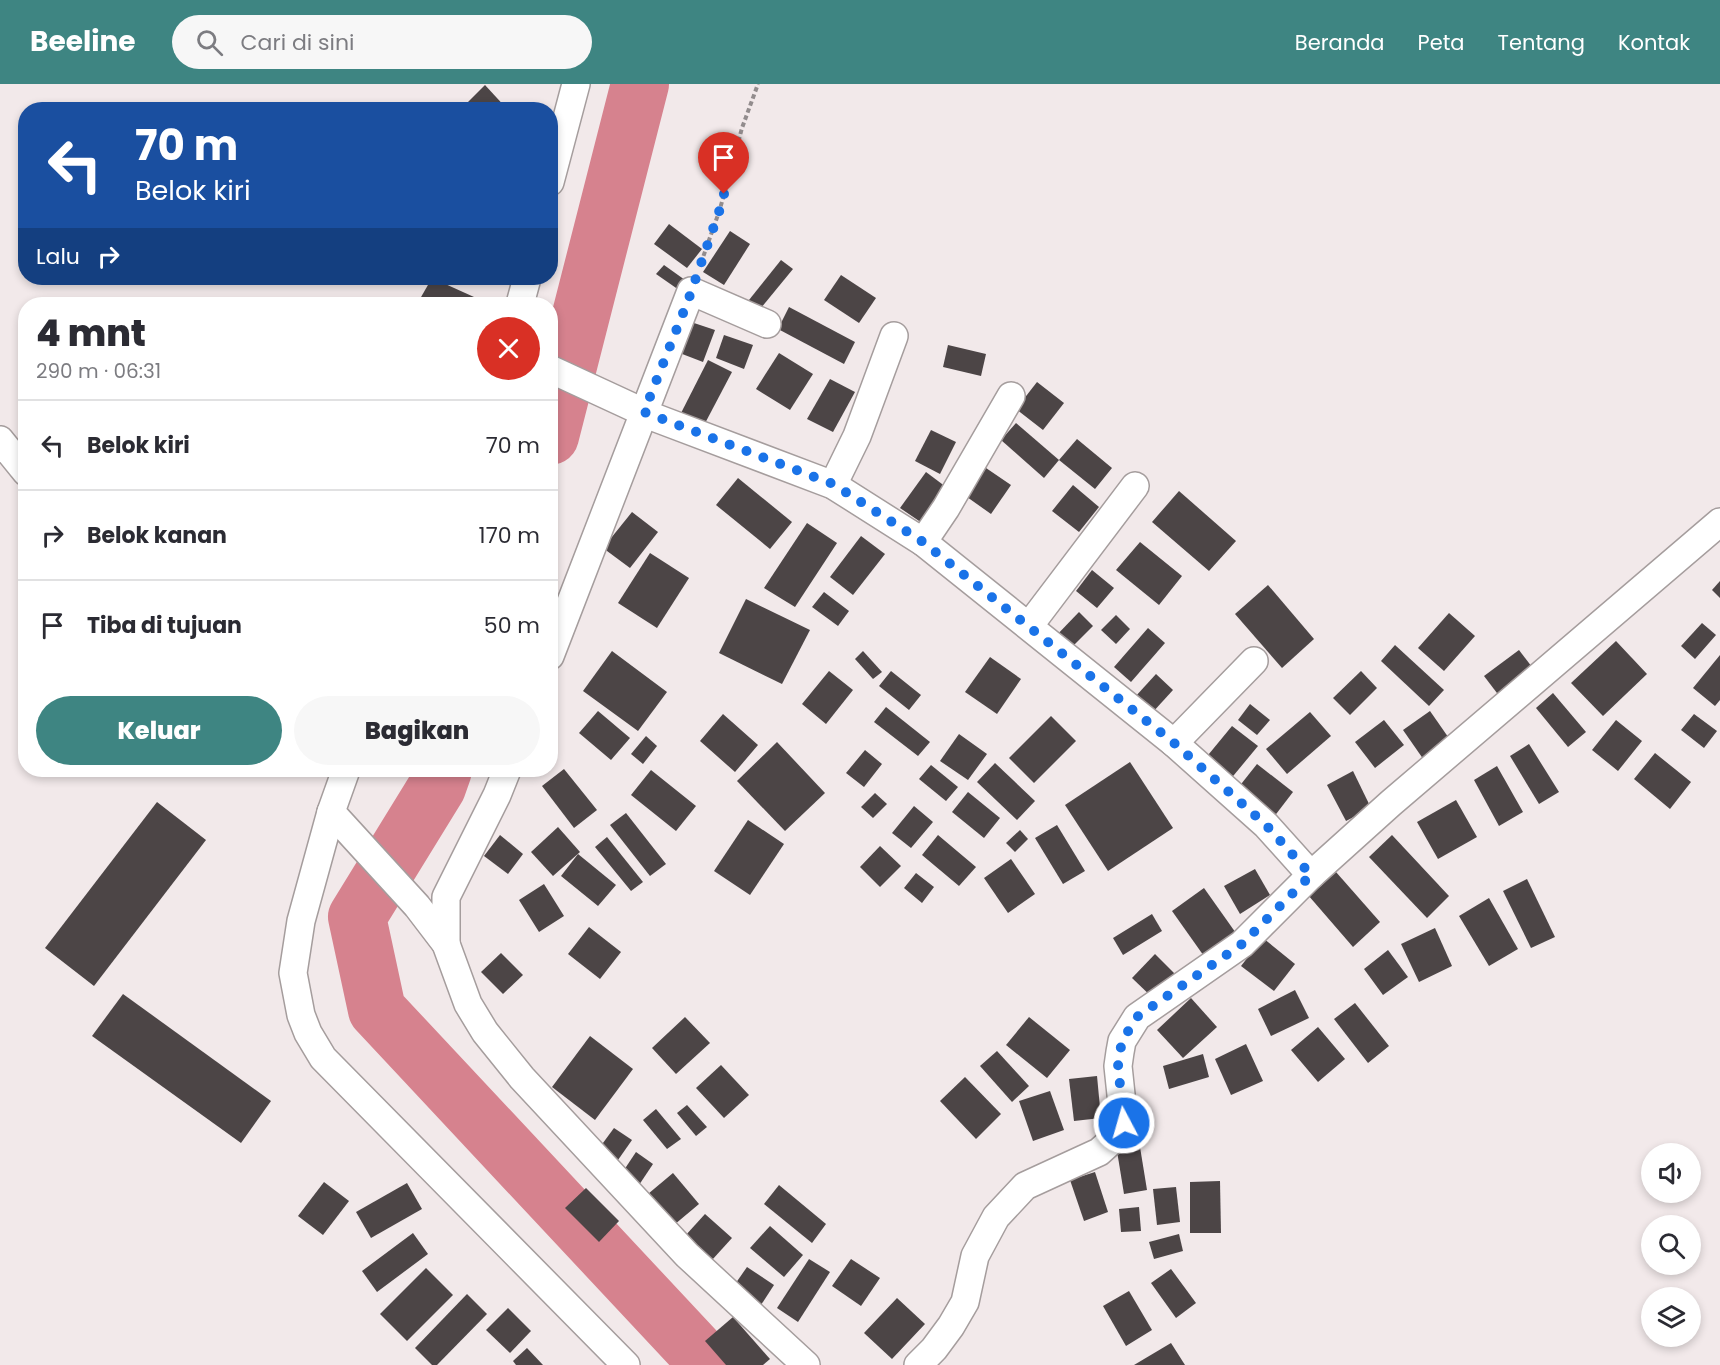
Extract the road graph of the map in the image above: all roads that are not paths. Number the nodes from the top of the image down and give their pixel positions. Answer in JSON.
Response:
{"nodes":[{"id":1,"x":576,"y":84,"type":"edge"},
{"id":2,"x":558,"y":152,"type":"edge"},
{"id":3,"x":767,"y":324,"type":"dead end"},
{"id":4,"x":894,"y":336,"type":"dead end"},
{"id":5,"x":558,"y":373,"type":"edge"},
{"id":6,"x":1011,"y":396,"type":"dead end"},
{"id":7,"x":634,"y":407,"type":"junction"},
{"id":8,"x":0,"y":440,"type":"edge"},
{"id":9,"x":18,"y":462,"type":"edge"},
{"id":10,"x":833,"y":484,"type":"junction"},
{"id":11,"x":1135,"y":486,"type":"dead end"},
{"id":12,"x":1720,"y":522,"type":"edge"},
{"id":13,"x":923,"y":542,"type":"junction"},
{"id":14,"x":1029,"y":626,"type":"junction"},
{"id":15,"x":558,"y":632,"type":"edge"},
{"id":16,"x":1254,"y":661,"type":"dead end"},
{"id":17,"x":1174,"y":743,"type":"junction"},
{"id":18,"x":345,"y":777,"type":"edge"},
{"id":19,"x":504,"y":777,"type":"edge"},
{"id":20,"x":339,"y":822,"type":"junction"},
{"id":21,"x":1311,"y":875,"type":"junction"},
{"id":22,"x":446,"y":944,"type":"junction"},
{"id":23,"x":626,"y":1365,"type":"edge"},
{"id":24,"x":806,"y":1365,"type":"edge"},
{"id":25,"x":918,"y":1365,"type":"edge"}],
"edges":[{"from":1,"to":2,"type":"street"},
{"from":3,"to":7,"type":"street"},
{"from":4,"to":10,"type":"street"},
{"from":5,"to":7,"type":"street"},
{"from":6,"to":13,"type":"street"},
{"from":7,"to":10,"type":"street"},
{"from":7,"to":15,"type":"street"},
{"from":8,"to":9,"type":"street"},
{"from":10,"to":13,"type":"street"},
{"from":11,"to":14,"type":"street"},
{"from":12,"to":21,"type":"street"},
{"from":13,"to":14,"type":"street"},
{"from":14,"to":17,"type":"street"},
{"from":16,"to":17,"type":"street"},
{"from":17,"to":21,"type":"street"},
{"from":18,"to":20,"type":"street"},
{"from":19,"to":22,"type":"street"},
{"from":20,"to":22,"type":"street"},
{"from":20,"to":23,"type":"street"},
{"from":21,"to":25,"type":"street"},
{"from":22,"to":24,"type":"street"}]}
